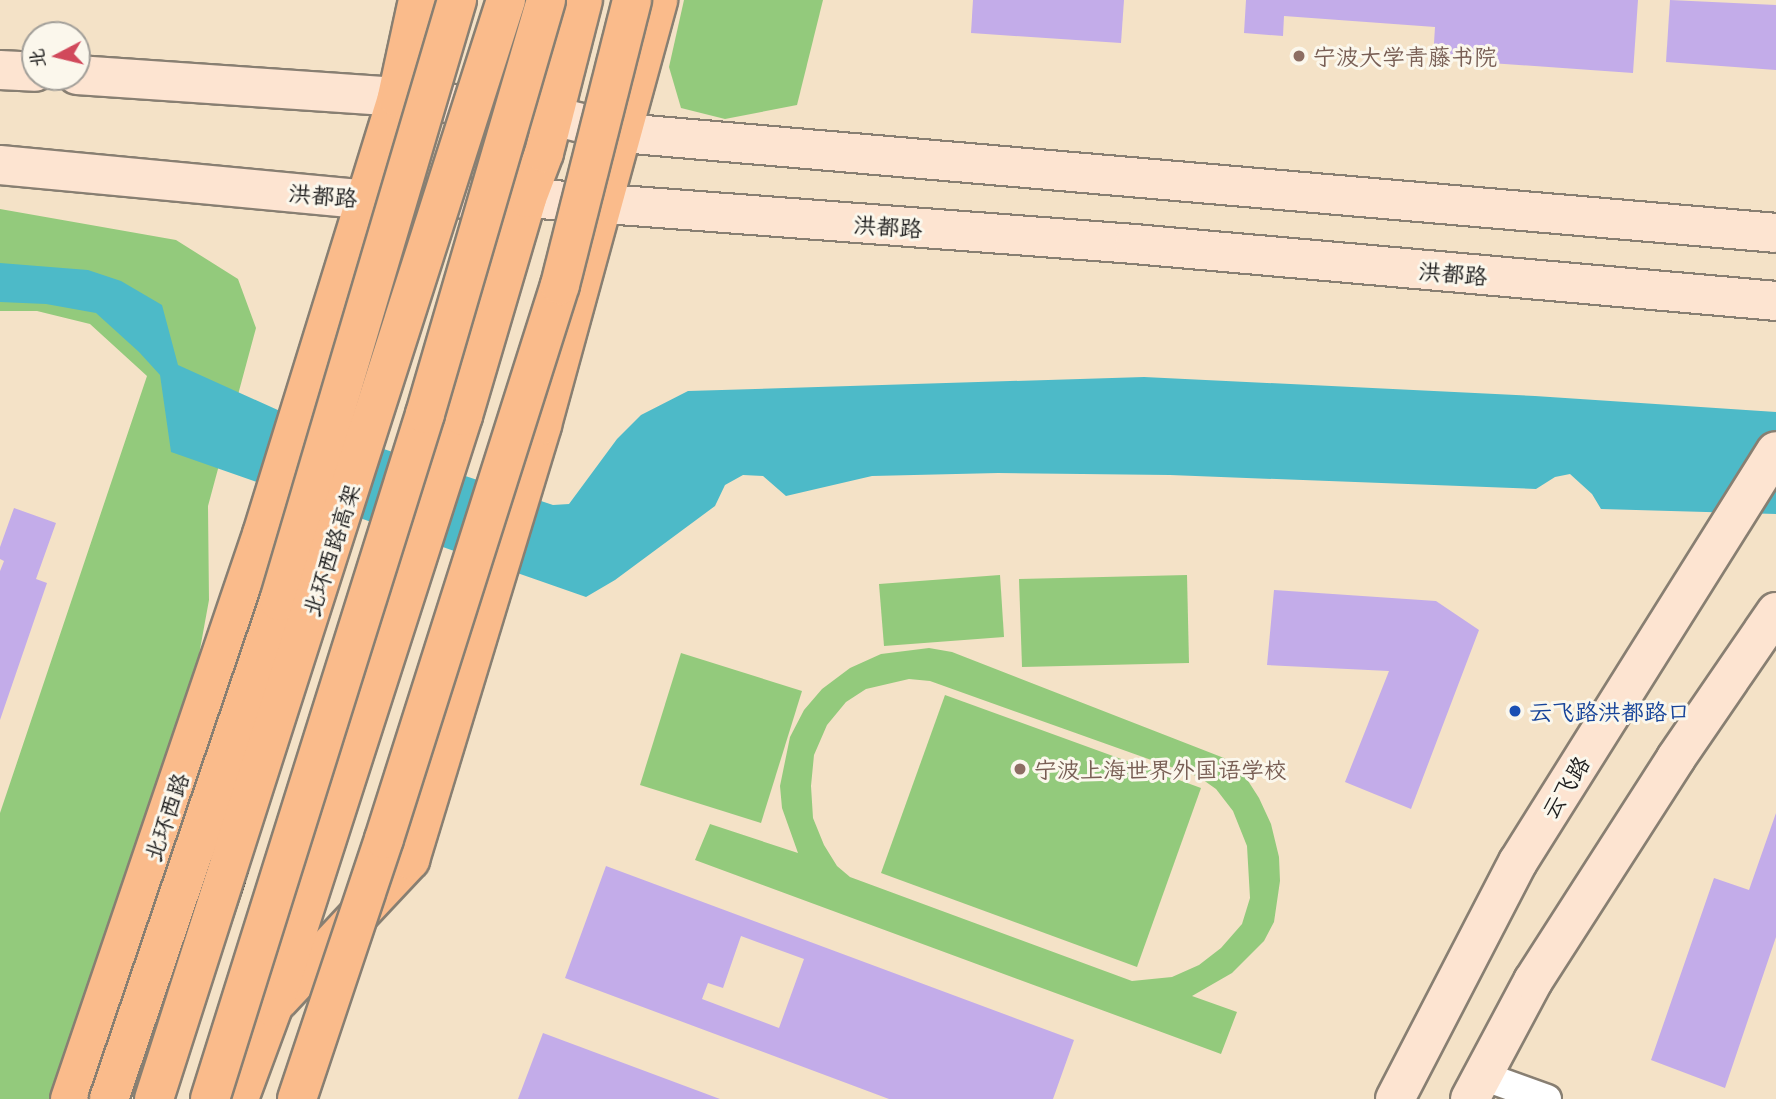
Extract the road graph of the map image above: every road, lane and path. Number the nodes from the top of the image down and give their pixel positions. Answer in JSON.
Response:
{"nodes":[{"id":1,"x":418,"y":0,"type":"edge"},
{"id":2,"x":457,"y":0,"type":"edge"},
{"id":3,"x":506,"y":0,"type":"edge"},
{"id":4,"x":546,"y":0,"type":"edge"},
{"id":5,"x":583,"y":0,"type":"edge"},
{"id":6,"x":632,"y":0,"type":"edge"},
{"id":7,"x":658,"y":0,"type":"edge"},
{"id":8,"x":0,"y":70,"type":"edge"},
{"id":9,"x":21,"y":71,"type":"edge"},
{"id":10,"x":91,"y":76,"type":"edge"},
{"id":11,"x":397,"y":97,"type":"junction"},
{"id":12,"x":553,"y":116,"type":"junction"},
{"id":13,"x":622,"y":133,"type":"junction"},
{"id":14,"x":0,"y":165,"type":"edge"},
{"id":15,"x":527,"y":198,"type":"junction"},
{"id":16,"x":363,"y":199,"type":"junction"},
{"id":17,"x":602,"y":204,"type":"junction"},
{"id":18,"x":1776,"y":233,"type":"edge"},
{"id":19,"x":1776,"y":301,"type":"edge"},
{"id":20,"x":1776,"y":452,"type":"edge"},
{"id":21,"x":1776,"y":612,"type":"edge"},
{"id":22,"x":273,"y":1007,"type":"junction"},
{"id":23,"x":1476,"y":1087,"type":"edge"},
{"id":24,"x":70,"y":1099,"type":"edge"},
{"id":25,"x":109,"y":1099,"type":"edge"},
{"id":26,"x":154,"y":1099,"type":"edge"},
{"id":27,"x":210,"y":1099,"type":"edge"},
{"id":28,"x":239,"y":1099,"type":"edge"},
{"id":29,"x":298,"y":1099,"type":"edge"},
{"id":30,"x":1395,"y":1099,"type":"edge"},
{"id":31,"x":1547,"y":1099,"type":"edge"}],
"edges":[{"from":1,"to":11,"type":"main road","name":"北环西路"},
{"from":2,"to":25,"type":"main road","bridge":true},
{"from":3,"to":26,"type":"main road","name":"北环西路高架","bridge":true},
{"from":4,"to":27,"type":"main road","name":"北环西路高架","bridge":true},
{"from":5,"to":12,"type":"main road"},
{"from":6,"to":29,"type":"main road","bridge":true},
{"from":7,"to":13,"type":"main road"},
{"from":8,"to":9,"type":"main road"},
{"from":10,"to":11,"type":"main road"},
{"from":11,"to":12,"type":"main road"},
{"from":11,"to":16,"type":"main road","name":"北环西路"},
{"from":12,"to":13,"type":"main road"},
{"from":12,"to":15,"type":"main road"},
{"from":13,"to":17,"type":"main road"},
{"from":13,"to":18,"type":"main road"},
{"from":14,"to":16,"type":"main road","name":"洪都路"},
{"from":15,"to":16,"type":"main road","name":"洪都路"},
{"from":15,"to":17,"type":"main road","name":"洪都路"},
{"from":15,"to":22,"type":"main road"},
{"from":16,"to":24,"type":"main road","name":"北环西路"},
{"from":17,"to":19,"type":"main road","name":"洪都路"},
{"from":17,"to":22,"type":"main road"},
{"from":20,"to":30,"type":"main road","name":"云飞路"},
{"from":21,"to":23,"type":"main road"},
{"from":22,"to":28,"type":"main road"},
{"from":23,"to":31,"type":"street"}]}
